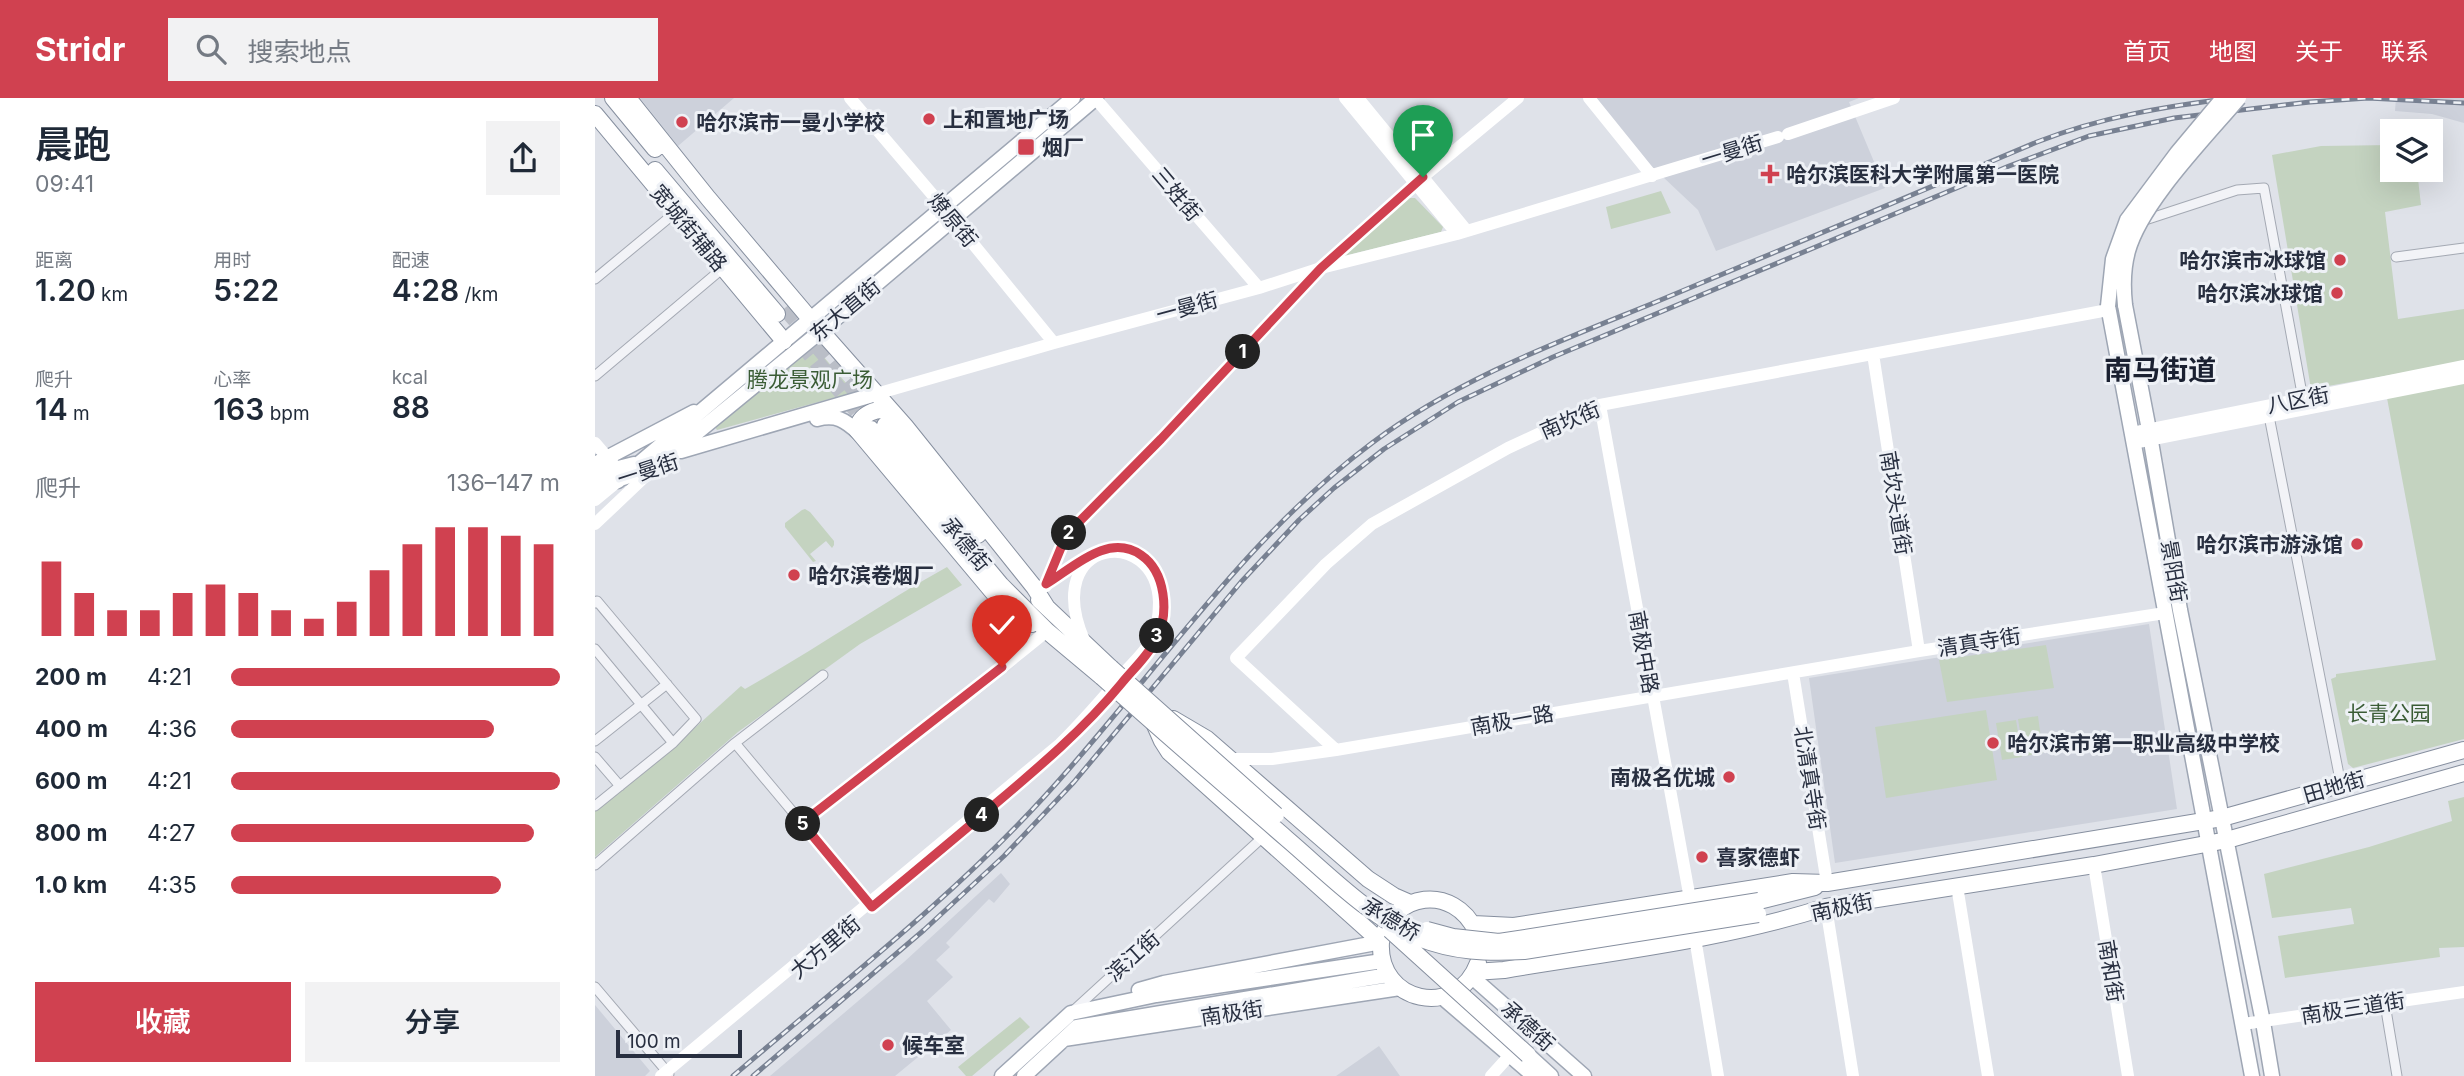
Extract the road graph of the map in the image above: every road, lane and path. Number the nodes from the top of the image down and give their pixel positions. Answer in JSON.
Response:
{"nodes":[{"id":1,"x":613,"y":98,"type":"edge"},
{"id":2,"x":628,"y":98,"type":"edge"},
{"id":3,"x":850,"y":98,"type":"edge"},
{"id":4,"x":1073,"y":98,"type":"edge"},
{"id":5,"x":1096,"y":98,"type":"edge"},
{"id":6,"x":1345,"y":98,"type":"edge"},
{"id":7,"x":1358,"y":98,"type":"edge"},
{"id":8,"x":1518,"y":98,"type":"edge"},
{"id":9,"x":1589,"y":98,"type":"edge"},
{"id":10,"x":1894,"y":98,"type":"edge"},
{"id":11,"x":2223,"y":98,"type":"edge"},
{"id":12,"x":2239,"y":98,"type":"edge"},
{"id":13,"x":595,"y":99,"type":"edge"},
{"id":14,"x":595,"y":114,"type":"edge"},
{"id":15,"x":1652,"y":176,"type":"junction"},
{"id":16,"x":1420,"y":181,"type":"junction"},
{"id":17,"x":676,"y":212,"type":"junction"},
{"id":18,"x":948,"y":213,"type":"junction"},
{"id":19,"x":2140,"y":221,"type":"junction"},
{"id":20,"x":1462,"y":232,"type":"junction"},
{"id":21,"x":2464,"y":248,"type":"edge"},
{"id":22,"x":2396,"y":257,"type":"dead end"},
{"id":23,"x":723,"y":268,"type":"junction"},
{"id":24,"x":1321,"y":268,"type":"junction"},
{"id":25,"x":595,"y":279,"type":"edge"},
{"id":26,"x":1259,"y":288,"type":"junction"},
{"id":27,"x":2108,"y":308,"type":"junction"},
{"id":28,"x":816,"y":325,"type":"junction"},
{"id":29,"x":784,"y":341,"type":"junction"},
{"id":30,"x":1054,"y":343,"type":"junction"},
{"id":31,"x":1874,"y":354,"type":"junction"},
{"id":32,"x":2464,"y":366,"type":"edge"},
{"id":33,"x":595,"y":376,"type":"edge"},
{"id":34,"x":2464,"y":378,"type":"edge"},
{"id":35,"x":876,"y":394,"type":"junction"},
{"id":36,"x":2303,"y":399,"type":"junction"},
{"id":37,"x":714,"y":402,"type":"junction"},
{"id":38,"x":1600,"y":405,"type":"junction"},
{"id":39,"x":2269,"y":416,"type":"junction"},
{"id":40,"x":877,"y":425,"type":"junction"},
{"id":41,"x":2150,"y":434,"type":"junction"},
{"id":42,"x":2132,"y":438,"type":"junction"},
{"id":43,"x":595,"y":443,"type":"edge"},
{"id":44,"x":674,"y":453,"type":"junction"},
{"id":45,"x":638,"y":464,"type":"junction"},
{"id":46,"x":609,"y":467,"type":"edge"},
{"id":47,"x":655,"y":467,"type":"junction"},
{"id":48,"x":595,"y":474,"type":"edge"},
{"id":49,"x":595,"y":487,"type":"edge"},
{"id":50,"x":595,"y":500,"type":"edge"},
{"id":51,"x":595,"y":524,"type":"edge"},
{"id":52,"x":1041,"y":587,"type":"junction"},
{"id":53,"x":595,"y":603,"type":"edge"},
{"id":54,"x":2165,"y":613,"type":"junction"},
{"id":55,"x":1049,"y":618,"type":"junction"},
{"id":56,"x":1086,"y":645,"type":"junction"},
{"id":57,"x":595,"y":649,"type":"edge"},
{"id":58,"x":1919,"y":651,"type":"junction"},
{"id":59,"x":1107,"y":672,"type":"junction"},
{"id":60,"x":1793,"y":673,"type":"junction"},
{"id":61,"x":823,"y":675,"type":"dead end"},
{"id":62,"x":667,"y":684,"type":"junction"},
{"id":63,"x":1652,"y":697,"type":"junction"},
{"id":64,"x":640,"y":704,"type":"junction"},
{"id":65,"x":1158,"y":718,"type":"junction"},
{"id":66,"x":595,"y":741,"type":"edge"},
{"id":67,"x":673,"y":743,"type":"junction"},
{"id":68,"x":735,"y":743,"type":"junction"},
{"id":69,"x":1336,"y":750,"type":"junction"},
{"id":70,"x":2464,"y":750,"type":"edge"},
{"id":71,"x":595,"y":757,"type":"edge"},
{"id":72,"x":1229,"y":759,"type":"junction"},
{"id":73,"x":2464,"y":773,"type":"edge"},
{"id":74,"x":2341,"y":785,"type":"junction"},
{"id":75,"x":619,"y":786,"type":"junction"},
{"id":76,"x":595,"y":806,"type":"edge"},
{"id":77,"x":2222,"y":818,"type":"junction"},
{"id":78,"x":2204,"y":820,"type":"junction"},
{"id":79,"x":802,"y":823,"type":"junction"},
{"id":80,"x":1264,"y":836,"type":"junction"},
{"id":81,"x":2227,"y":840,"type":"junction"},
{"id":82,"x":2210,"y":843,"type":"junction"},
{"id":83,"x":595,"y":865,"type":"edge"},
{"id":84,"x":2094,"y":865,"type":"junction"},
{"id":85,"x":1827,"y":883,"type":"junction"},
{"id":86,"x":1958,"y":886,"type":"junction"},
{"id":87,"x":1352,"y":895,"type":"junction"},
{"id":88,"x":1690,"y":899,"type":"junction"},
{"id":89,"x":1410,"y":903,"type":"junction"},
{"id":90,"x":870,"y":905,"type":"junction"},
{"id":91,"x":1758,"y":907,"type":"junction"},
{"id":92,"x":1826,"y":907,"type":"junction"},
{"id":93,"x":1473,"y":924,"type":"junction"},
{"id":94,"x":1695,"y":938,"type":"junction"},
{"id":95,"x":1381,"y":942,"type":"junction"},
{"id":96,"x":1385,"y":968,"type":"junction"},
{"id":97,"x":1473,"y":974,"type":"junction"},
{"id":98,"x":595,"y":987,"type":"edge"},
{"id":99,"x":1400,"y":988,"type":"junction"},
{"id":100,"x":2464,"y":992,"type":"edge"},
{"id":101,"x":1442,"y":997,"type":"junction"},
{"id":102,"x":2385,"y":1003,"type":"junction"},
{"id":103,"x":1086,"y":1011,"type":"junction"},
{"id":104,"x":1074,"y":1020,"type":"junction"},
{"id":105,"x":2263,"y":1022,"type":"junction"},
{"id":106,"x":2243,"y":1024,"type":"junction"},
{"id":107,"x":1064,"y":1039,"type":"junction"},
{"id":108,"x":1510,"y":1055,"type":"junction"},
{"id":109,"x":1528,"y":1055,"type":"joint"},
{"id":110,"x":667,"y":1075,"type":"edge"},
{"id":111,"x":1002,"y":1076,"type":"edge"},
{"id":112,"x":1024,"y":1076,"type":"edge"},
{"id":113,"x":1491,"y":1076,"type":"edge"},
{"id":114,"x":1534,"y":1076,"type":"edge"},
{"id":115,"x":1551,"y":1076,"type":"edge"},
{"id":116,"x":1584,"y":1076,"type":"edge"},
{"id":117,"x":1718,"y":1076,"type":"edge"},
{"id":118,"x":1853,"y":1076,"type":"edge"},
{"id":119,"x":1988,"y":1076,"type":"edge"},
{"id":120,"x":2128,"y":1076,"type":"edge"},
{"id":121,"x":2252,"y":1076,"type":"edge"},
{"id":122,"x":2272,"y":1076,"type":"edge"},
{"id":123,"x":2397,"y":1076,"type":"edge"}],
"edges":[{"from":1,"to":13,"type":"highway"},
{"from":2,"to":28,"type":"highway","name":"宽城街辅路"},
{"from":3,"to":18,"type":"street","name":"燎原街"},
{"from":4,"to":18,"type":"main road","name":"东大直街"},
{"from":5,"to":18,"type":"main road","name":"东大直街"},
{"from":5,"to":26,"type":"street","name":"三姓街"},
{"from":6,"to":16,"type":"street"},
{"from":7,"to":16,"type":"street"},
{"from":8,"to":16,"type":"street"},
{"from":9,"to":15,"type":"street"},
{"from":10,"to":15,"type":"street","name":"一曼街"},
{"from":11,"to":27,"type":"main road","name":"景阳街","bridge":true},
{"from":12,"to":19,"type":"main road","name":"景阳街","bridge":true},
{"from":14,"to":17,"type":"highway","name":"宽城街辅路"},
{"from":15,"to":20,"type":"street","name":"一曼街"},
{"from":16,"to":20,"type":"street"},
{"from":16,"to":24,"type":"street"},
{"from":17,"to":23,"type":"highway","name":"宽城街辅路"},
{"from":17,"to":25,"type":"street"},
{"from":18,"to":28,"type":"main road","name":"东大直街"},
{"from":18,"to":30,"type":"street","name":"燎原街"},
{"from":19,"to":36,"type":"street"},
{"from":19,"to":41,"type":"main road","name":"景阳街","bridge":true},
{"from":20,"to":24,"type":"street","name":"一曼街"},
{"from":21,"to":22,"type":"street"},
{"from":23,"to":29,"type":"highway","name":"宽城街辅路"},
{"from":23,"to":33,"type":"street"},
{"from":24,"to":26,"type":"street","name":"一曼街"},
{"from":24,"to":52,"type":"street"},
{"from":26,"to":30,"type":"street","name":"一曼街"},
{"from":27,"to":31,"type":"street","name":"南坎街"},
{"from":27,"to":42,"type":"main road","name":"景阳街"},
{"from":28,"to":29,"type":"main road","name":"东大直街"},
{"from":28,"to":35,"type":"highway","name":"宽城街辅路"},
{"from":28,"to":44,"type":"main road","name":"东大直街"},
{"from":29,"to":37,"type":"main road","name":"东大直街"},
{"from":30,"to":35,"type":"street","name":"一曼街"},
{"from":31,"to":38,"type":"street","name":"南坎街"},
{"from":31,"to":58,"type":"street","name":"南坎头道街"},
{"from":32,"to":36,"type":"street","name":"八区街"},
{"from":34,"to":39,"type":"street","name":"八区街"},
{"from":35,"to":40,"type":"highway","name":"宽城街辅路"},
{"from":35,"to":44,"type":"main road","name":"一曼街"},
{"from":36,"to":41,"type":"street","name":"八区街"},
{"from":37,"to":45,"type":"main road","name":"东大直街"},
{"from":37,"to":46,"type":"main road"},
{"from":38,"to":63,"type":"street","name":"南极中路"},
{"from":38,"to":69,"type":"street","name":"南坎街"},
{"from":39,"to":41,"type":"street","name":"八区街"},
{"from":39,"to":74,"type":"street"},
{"from":40,"to":47,"type":"main road","name":"一曼街"},
{"from":40,"to":52,"type":"highway"},
{"from":40,"to":55,"type":"highway","name":"承德街"},
{"from":40,"to":55,"type":"highway","name":"承德街"},
{"from":41,"to":42,"type":"street","name":"八区街"},
{"from":41,"to":77,"type":"main road","name":"景阳街"},
{"from":42,"to":54,"type":"main road","name":"景阳街"},
{"from":43,"to":46,"type":"street"},
{"from":44,"to":45,"type":"main road","name":"一曼街"},
{"from":44,"to":47,"type":"main road","name":"东大直街"},
{"from":45,"to":46,"type":"main road","name":"东大直街"},
{"from":46,"to":47,"type":"main road","name":"一曼街"},
{"from":46,"to":48,"type":"main road","name":"一曼街"},
{"from":46,"to":49,"type":"main road","name":"一曼街"},
{"from":46,"to":50,"type":"street","name":"东大直街"},
{"from":47,"to":51,"type":"street","name":"东大直街"},
{"from":52,"to":55,"type":"highway"},
{"from":52,"to":90,"type":"street","name":"大方里街"},
{"from":53,"to":62,"type":"street"},
{"from":54,"to":58,"type":"street","name":"清真寺街"},
{"from":54,"to":78,"type":"main road","name":"景阳街"},
{"from":55,"to":56,"type":"highway","name":"承德街"},
{"from":55,"to":59,"type":"highway","name":"承德街"},
{"from":55,"to":79,"type":"street"},
{"from":56,"to":59,"type":"highway","name":"承德街"},
{"from":56,"to":90,"type":"street","name":"大方里街"},
{"from":57,"to":64,"type":"street"},
{"from":58,"to":60,"type":"street","name":"清真寺街"},
{"from":59,"to":65,"type":"highway","name":"承德桥","bridge":true},
{"from":60,"to":63,"type":"street","name":"南极一路"},
{"from":60,"to":85,"type":"street","name":"北清真寺街"},
{"from":61,"to":68,"type":"street"},
{"from":62,"to":64,"type":"street"},
{"from":62,"to":67,"type":"street"},
{"from":63,"to":69,"type":"street","name":"南极一路"},
{"from":63,"to":88,"type":"street","name":"南极中路"},
{"from":64,"to":66,"type":"street"},
{"from":64,"to":67,"type":"street"},
{"from":65,"to":72,"type":"highway","bridge":true},
{"from":65,"to":80,"type":"highway"},
{"from":65,"to":87,"type":"highway","name":"承德桥","bridge":true},
{"from":65,"to":91,"type":"highway","name":"承德桥","bridge":true},
{"from":67,"to":75,"type":"street"},
{"from":68,"to":79,"type":"street"},
{"from":68,"to":83,"type":"street"},
{"from":69,"to":72,"type":"street","name":"南极一路"},
{"from":70,"to":74,"type":"highway","name":"田地街"},
{"from":71,"to":75,"type":"street"},
{"from":72,"to":89,"type":"highway"},
{"from":73,"to":81,"type":"highway","name":"田地街"},
{"from":74,"to":77,"type":"highway","name":"田地街"},
{"from":75,"to":76,"type":"street"},
{"from":77,"to":78,"type":"highway","name":"田地街"},
{"from":77,"to":81,"type":"main road","name":"景阳街"},
{"from":78,"to":82,"type":"main road","name":"景阳街"},
{"from":78,"to":85,"type":"highway","name":"南极街"},
{"from":79,"to":90,"type":"street"},
{"from":80,"to":95,"type":"highway"},
{"from":80,"to":104,"type":"street","name":"滨江街"},
{"from":81,"to":82,"type":"highway","name":"田地街"},
{"from":81,"to":105,"type":"main road","name":"景阳街"},
{"from":82,"to":84,"type":"highway","name":"南极街"},
{"from":82,"to":106,"type":"main road","name":"景阳街"},
{"from":84,"to":86,"type":"highway","name":"南极街"},
{"from":84,"to":120,"type":"street","name":"南和街"},
{"from":85,"to":88,"type":"highway","name":"南极街"},
{"from":85,"to":91,"type":"highway"},
{"from":86,"to":92,"type":"highway","name":"南极街"},
{"from":86,"to":119,"type":"street"},
{"from":87,"to":91,"type":"highway","name":"承德桥","bridge":true},
{"from":87,"to":109,"type":"highway","bridge":true},
{"from":88,"to":93,"type":"highway","name":"南极街"},
{"from":89,"to":93,"type":"highway"},
{"from":89,"to":95,"type":"highway"},
{"from":90,"to":110,"type":"street","name":"大方里街"},
{"from":91,"to":92,"type":"highway"},
{"from":92,"to":94,"type":"highway","name":"南极街"},
{"from":92,"to":118,"type":"street"},
{"from":93,"to":97,"type":"highway"},
{"from":94,"to":97,"type":"highway","name":"南极街"},
{"from":94,"to":117,"type":"street"},
{"from":95,"to":96,"type":"highway"},
{"from":95,"to":103,"type":"main road","name":"南极街"},
{"from":96,"to":99,"type":"highway"},
{"from":96,"to":103,"type":"main road","name":"南极街"},
{"from":96,"to":104,"type":"main road","name":"南极街"},
{"from":97,"to":101,"type":"highway"},
{"from":97,"to":116,"type":"main road","name":"承德街"},
{"from":98,"to":110,"type":"street"},
{"from":99,"to":101,"type":"highway"},
{"from":99,"to":107,"type":"main road","name":"南极街"},
{"from":100,"to":102,"type":"street","name":"南极三道街"},
{"from":101,"to":108,"type":"main road"},
{"from":102,"to":105,"type":"street","name":"南极三道街"},
{"from":102,"to":123,"type":"street"},
{"from":103,"to":104,"type":"main road","name":"南极街"},
{"from":104,"to":107,"type":"main road","name":"滨江街"},
{"from":104,"to":111,"type":"main road","name":"滨江街"},
{"from":105,"to":106,"type":"street","name":"南极三道街"},
{"from":105,"to":122,"type":"main road","name":"景阳街"},
{"from":106,"to":121,"type":"main road","name":"景阳街"},
{"from":107,"to":112,"type":"main road","name":"滨江街"},
{"from":108,"to":113,"type":"street"},
{"from":108,"to":114,"type":"main road"},
{"from":109,"to":115,"type":"main road"}]}
